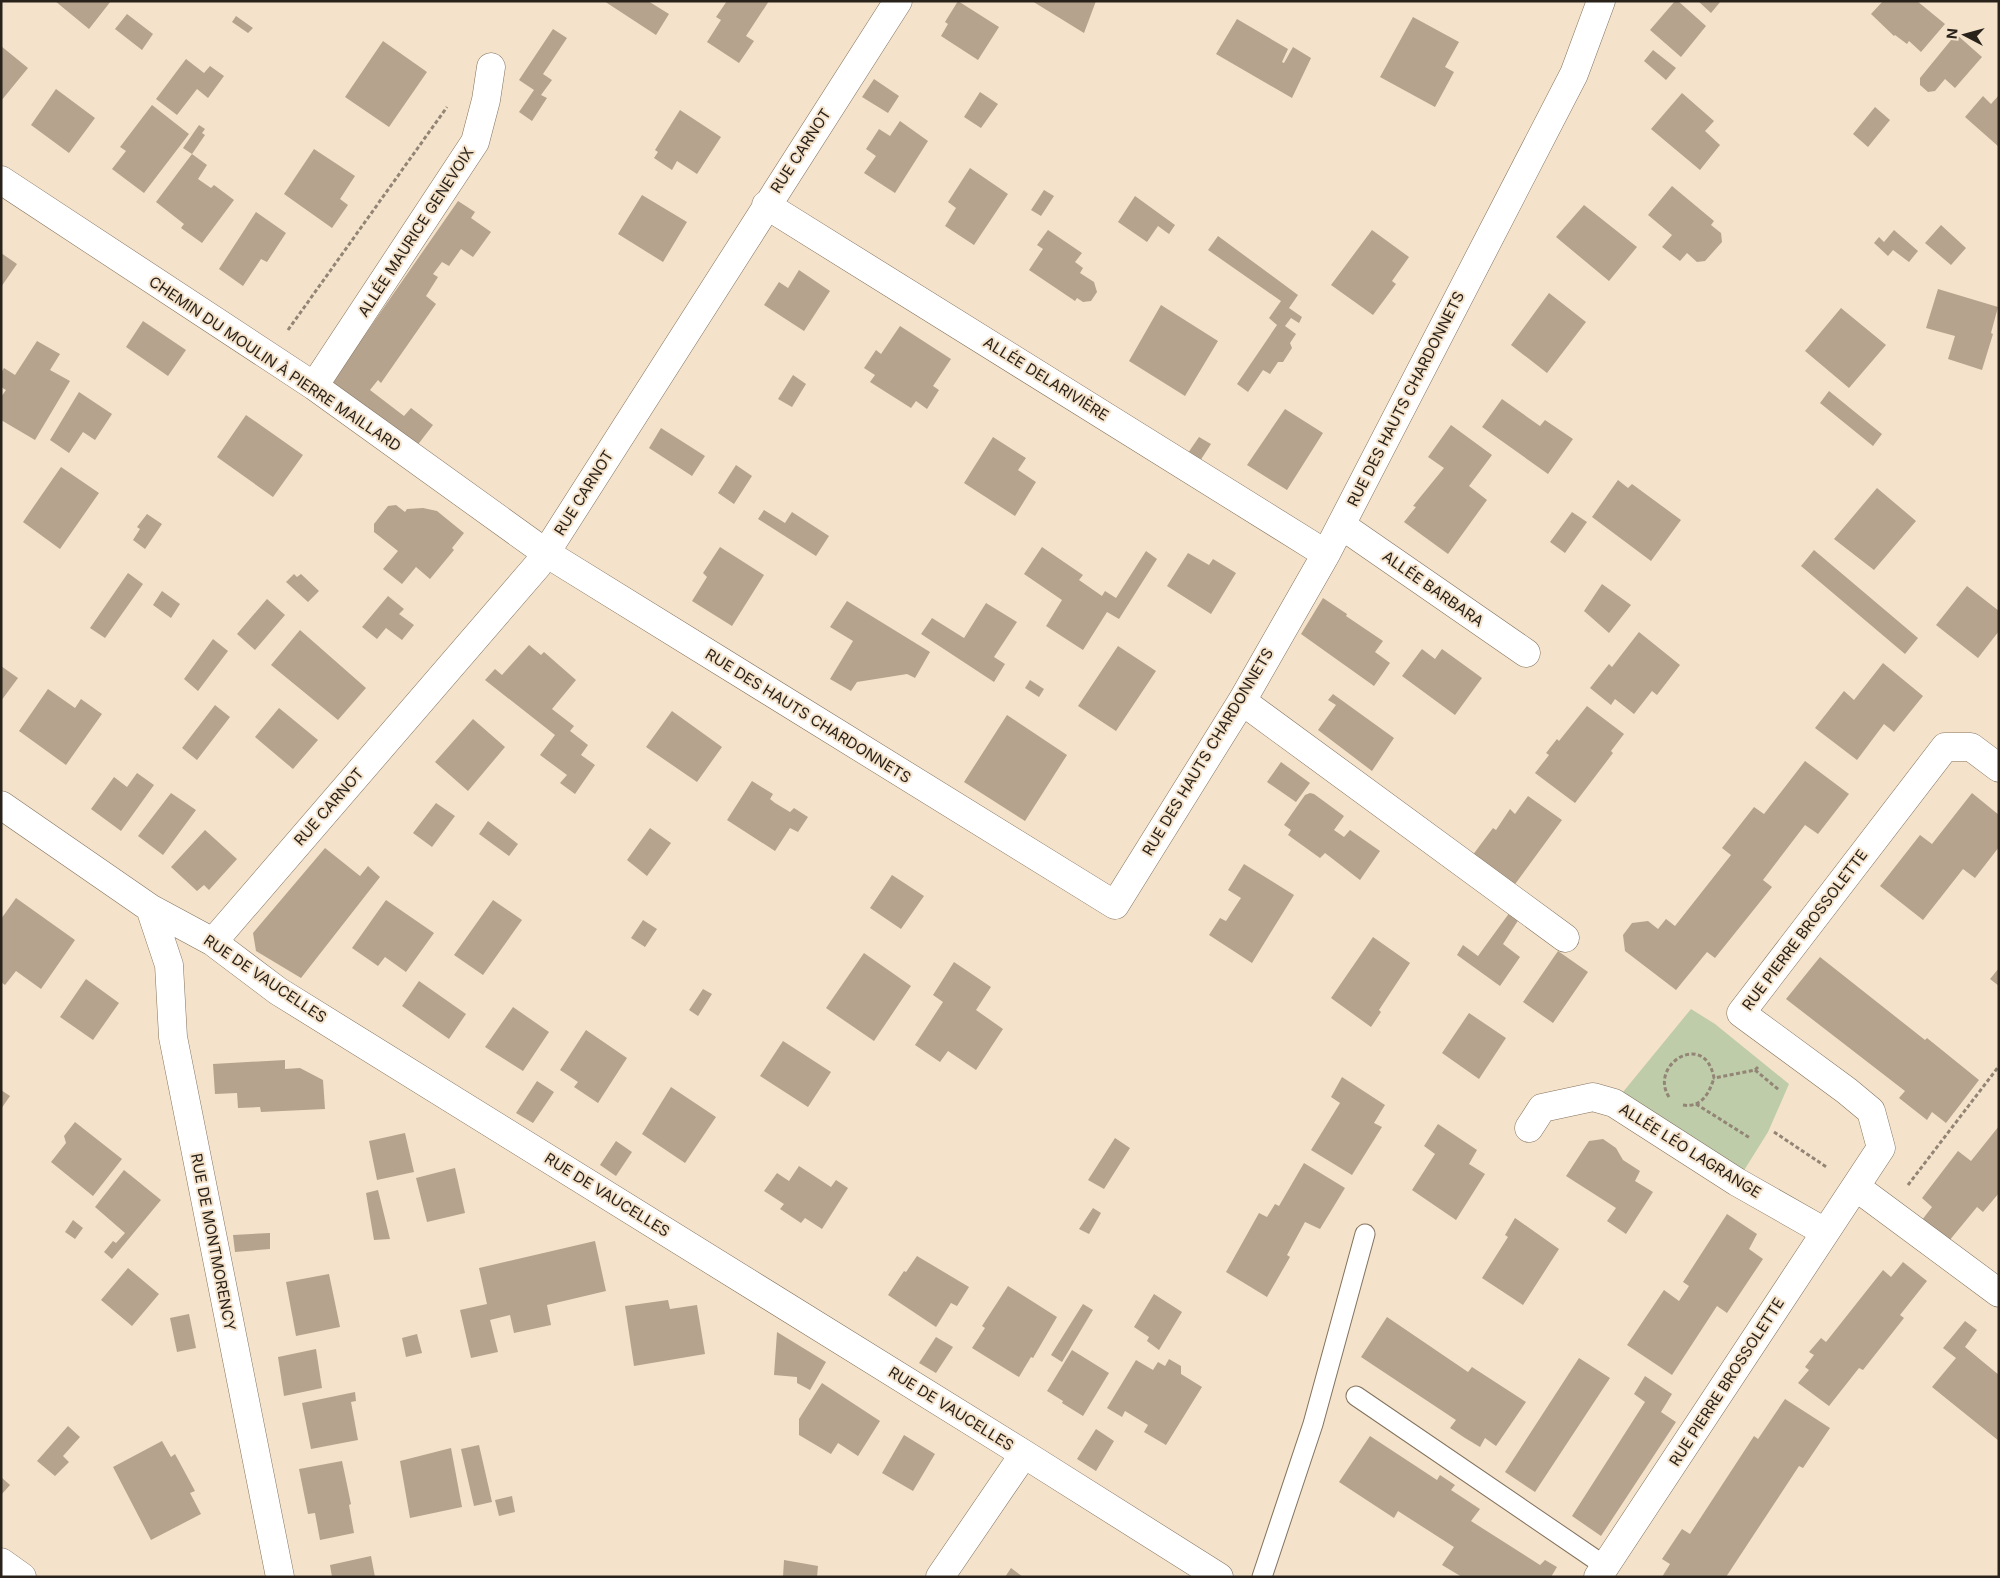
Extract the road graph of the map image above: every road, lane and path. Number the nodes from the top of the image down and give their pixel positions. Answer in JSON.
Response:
{"nodes":[{"id":1,"x":898,"y":1,"type":"edge"},
{"id":2,"x":1601,"y":1,"type":"edge"},
{"id":3,"x":491,"y":67,"type":"dead end"},
{"id":4,"x":451,"y":101,"type":"dead end"},
{"id":5,"x":1,"y":180,"type":"edge"},
{"id":6,"x":766,"y":205,"type":"junction"},
{"id":7,"x":268,"y":357,"type":"junction"},
{"id":8,"x":314,"y":386,"type":"junction"},
{"id":9,"x":1341,"y":525,"type":"junction"},
{"id":10,"x":546,"y":553,"type":"junction"},
{"id":11,"x":1326,"y":554,"type":"junction"},
{"id":12,"x":1526,"y":654,"type":"dead end"},
{"id":13,"x":1242,"y":701,"type":"junction"},
{"id":14,"x":1999,"y":768,"type":"edge"},
{"id":15,"x":1,"y":805,"type":"edge"},
{"id":16,"x":150,"y":908,"type":"junction"},
{"id":17,"x":1565,"y":938,"type":"dead end"},
{"id":18,"x":213,"y":942,"type":"junction"},
{"id":19,"x":1780,"y":1042,"type":"junction"},
{"id":20,"x":1999,"y":1066,"type":"edge"},
{"id":21,"x":1755,"y":1070,"type":"junction"},
{"id":22,"x":1714,"y":1078,"type":"junction"},
{"id":23,"x":1779,"y":1090,"type":"dead end"},
{"id":24,"x":1672,"y":1099,"type":"dead end"},
{"id":25,"x":1677,"y":1104,"type":"dead end"},
{"id":26,"x":1696,"y":1104,"type":"junction"},
{"id":27,"x":1529,"y":1128,"type":"dead end"},
{"id":28,"x":1774,"y":1132,"type":"dead end"},
{"id":29,"x":1750,"y":1138,"type":"dead end"},
{"id":30,"x":1856,"y":1187,"type":"junction"},
{"id":31,"x":1889,"y":1210,"type":"junction"},
{"id":32,"x":1825,"y":1232,"type":"junction"},
{"id":33,"x":1365,"y":1234,"type":"dead end"},
{"id":34,"x":1999,"y":1293,"type":"edge"},
{"id":35,"x":1356,"y":1396,"type":"dead end"},
{"id":36,"x":1024,"y":1454,"type":"junction"},
{"id":37,"x":1,"y":1562,"type":"edge"},
{"id":38,"x":1602,"y":1571,"type":"edge"},
{"id":39,"x":22,"y":1577,"type":"edge"},
{"id":40,"x":280,"y":1577,"type":"edge"},
{"id":41,"x":940,"y":1577,"type":"edge"},
{"id":42,"x":1219,"y":1577,"type":"edge"},
{"id":43,"x":1262,"y":1577,"type":"edge"}],
"edges":[{"from":1,"to":6,"type":"street","name":"RUE CARNOT"},
{"from":2,"to":9,"type":"street","name":"RUE DES HAUTS CHARDONNETS"},
{"from":3,"to":8,"type":"street","name":"ALLÉE MAURICE GENEVOIX"},
{"from":4,"to":7,"type":"path"},
{"from":5,"to":7,"type":"street","name":"CHEMIN DU MOULIN À PIERRE MAILLARD"},
{"from":6,"to":10,"type":"street","name":"RUE CARNOT"},
{"from":6,"to":11,"type":"street","name":"ALLÉE DELARIVIÈRE"},
{"from":7,"to":8,"type":"street","name":"CHEMIN DU MOULIN À PIERRE MAILLARD"},
{"from":8,"to":10,"type":"street","name":"CHEMIN DU MOULIN À PIERRE MAILLARD"},
{"from":9,"to":11,"type":"street","name":"RUE DES HAUTS CHARDONNETS"},
{"from":9,"to":12,"type":"street","name":"ALLÉE BARBARA"},
{"from":10,"to":13,"type":"street","name":"RUE DES HAUTS CHARDONNETS"},
{"from":10,"to":18,"type":"street","name":"RUE CARNOT"},
{"from":11,"to":13,"type":"street","name":"RUE DES HAUTS CHARDONNETS"},
{"from":13,"to":17,"type":"street"},
{"from":14,"to":19,"type":"street","name":"RUE PIERRE BROSSOLETTE"},
{"from":15,"to":16,"type":"street","name":"RUE DE VAUCELLES"},
{"from":16,"to":18,"type":"street","name":"RUE DE VAUCELLES"},
{"from":16,"to":40,"type":"street","name":"RUE DE MONTMORENCY"},
{"from":18,"to":36,"type":"street","name":"RUE DE VAUCELLES"},
{"from":19,"to":21,"type":"path"},
{"from":19,"to":30,"type":"street","name":"RUE PIERRE BROSSOLETTE"},
{"from":20,"to":31,"type":"path"},
{"from":21,"to":22,"type":"path"},
{"from":21,"to":23,"type":"path"},
{"from":22,"to":24,"type":"path"},
{"from":22,"to":26,"type":"path"},
{"from":25,"to":26,"type":"path"},
{"from":26,"to":29,"type":"path"},
{"from":27,"to":32,"type":"street","name":"ALLÉE LÉO LAGRANGE"},
{"from":28,"to":30,"type":"path"},
{"from":30,"to":31,"type":"street"},
{"from":30,"to":32,"type":"street","name":"RUE PIERRE BROSSOLETTE"},
{"from":31,"to":34,"type":"street"},
{"from":32,"to":38,"type":"street","name":"RUE PIERRE BROSSOLETTE"},
{"from":33,"to":43,"type":"lane"},
{"from":35,"to":38,"type":"lane"},
{"from":36,"to":41,"type":"street"},
{"from":36,"to":42,"type":"street","name":"RUE DE VAUCELLES"},
{"from":37,"to":39,"type":"street"}]}
